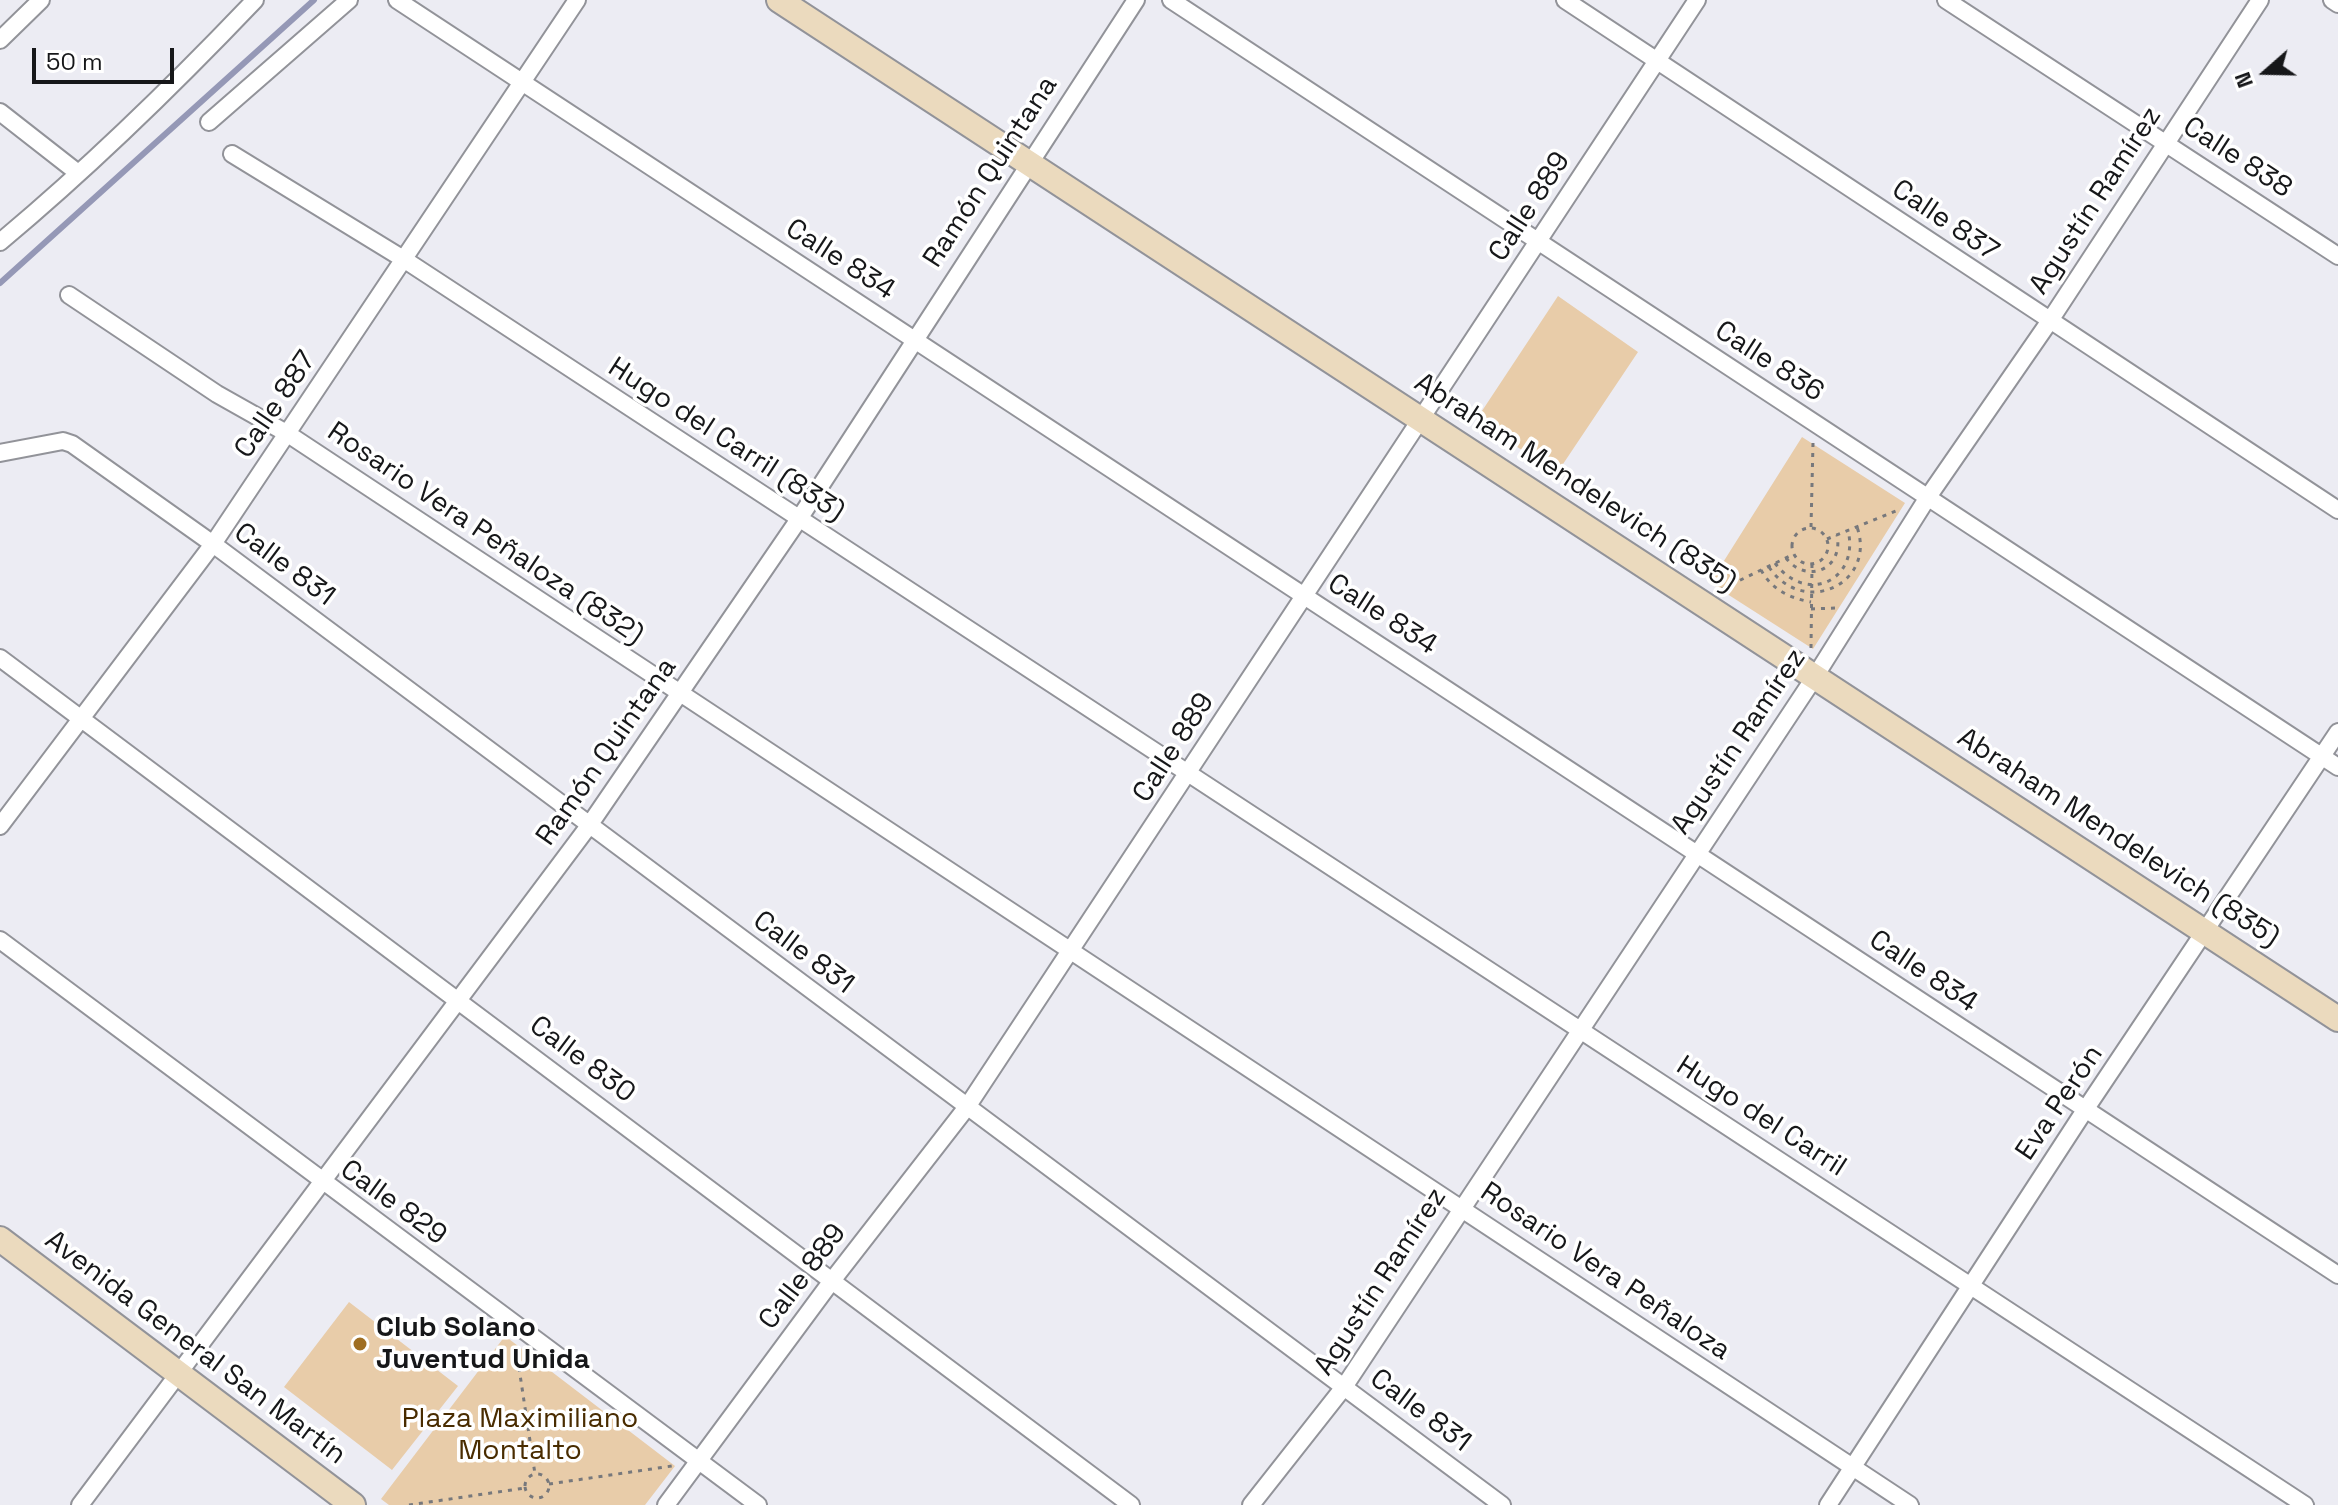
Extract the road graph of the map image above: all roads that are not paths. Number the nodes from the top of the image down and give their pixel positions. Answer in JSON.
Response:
{"nodes":[{"id":1,"x":41,"y":0,"type":"edge"},
{"id":2,"x":255,"y":0,"type":"edge"},
{"id":3,"x":349,"y":0,"type":"edge"},
{"id":4,"x":397,"y":0,"type":"edge"},
{"id":5,"x":577,"y":0,"type":"edge"},
{"id":6,"x":779,"y":0,"type":"edge"},
{"id":7,"x":1136,"y":0,"type":"edge"},
{"id":8,"x":1171,"y":0,"type":"edge"},
{"id":9,"x":1565,"y":0,"type":"edge"},
{"id":10,"x":1697,"y":0,"type":"edge"},
{"id":11,"x":1946,"y":0,"type":"edge"},
{"id":12,"x":2260,"y":0,"type":"edge"},
{"id":13,"x":2332,"y":0,"type":"edge"},
{"id":14,"x":2338,"y":4,"type":"edge"},
{"id":15,"x":0,"y":40,"type":"edge"},
{"id":16,"x":1657,"y":60,"type":"junction"},
{"id":17,"x":523,"y":83,"type":"junction"},
{"id":18,"x":0,"y":112,"type":"edge"},
{"id":19,"x":209,"y":122,"type":"dead end"},
{"id":20,"x":2165,"y":142,"type":"junction"},
{"id":21,"x":232,"y":154,"type":"dead end"},
{"id":22,"x":1028,"y":163,"type":"junction"},
{"id":23,"x":78,"y":173,"type":"junction"},
{"id":24,"x":1539,"y":241,"type":"junction"},
{"id":25,"x":0,"y":242,"type":"edge"},
{"id":26,"x":2338,"y":256,"type":"edge"},
{"id":27,"x":405,"y":260,"type":"junction"},
{"id":28,"x":69,"y":295,"type":"dead end"},
{"id":29,"x":2049,"y":322,"type":"junction"},
{"id":30,"x":913,"y":339,"type":"junction"},
{"id":31,"x":1422,"y":419,"type":"junction"},
{"id":32,"x":288,"y":434,"type":"junction"},
{"id":33,"x":0,"y":453,"type":"edge"},
{"id":34,"x":1928,"y":497,"type":"junction"},
{"id":35,"x":2338,"y":510,"type":"edge"},
{"id":36,"x":799,"y":519,"type":"junction"},
{"id":37,"x":213,"y":544,"type":"junction"},
{"id":38,"x":1306,"y":596,"type":"junction"},
{"id":39,"x":0,"y":658,"type":"edge"},
{"id":40,"x":1813,"y":674,"type":"junction"},
{"id":41,"x":679,"y":695,"type":"junction"},
{"id":42,"x":81,"y":718,"type":"junction"},
{"id":43,"x":2338,"y":732,"type":"edge"},
{"id":44,"x":2322,"y":756,"type":"junction"},
{"id":45,"x":2338,"y":767,"type":"edge"},
{"id":46,"x":1189,"y":772,"type":"junction"},
{"id":47,"x":0,"y":826,"type":"edge"},
{"id":48,"x":588,"y":827,"type":"junction"},
{"id":49,"x":1697,"y":852,"type":"junction"},
{"id":50,"x":2206,"y":932,"type":"junction"},
{"id":51,"x":0,"y":940,"type":"edge"},
{"id":52,"x":1071,"y":952,"type":"junction"},
{"id":53,"x":460,"y":1000,"type":"junction"},
{"id":54,"x":2338,"y":1019,"type":"edge"},
{"id":55,"x":1580,"y":1029,"type":"junction"},
{"id":56,"x":967,"y":1107,"type":"junction"},
{"id":57,"x":2085,"y":1110,"type":"junction"},
{"id":58,"x":322,"y":1182,"type":"junction"},
{"id":59,"x":1461,"y":1207,"type":"junction"},
{"id":60,"x":0,"y":1239,"type":"edge"},
{"id":61,"x":2338,"y":1275,"type":"edge"},
{"id":62,"x":831,"y":1282,"type":"junction"},
{"id":63,"x":1970,"y":1287,"type":"junction"},
{"id":64,"x":179,"y":1373,"type":"junction"},
{"id":65,"x":1344,"y":1387,"type":"junction"},
{"id":66,"x":700,"y":1462,"type":"junction"},
{"id":67,"x":1853,"y":1468,"type":"junction"},
{"id":68,"x":80,"y":1505,"type":"edge"},
{"id":69,"x":353,"y":1505,"type":"edge"},
{"id":70,"x":666,"y":1505,"type":"edge"},
{"id":71,"x":758,"y":1505,"type":"edge"},
{"id":72,"x":1131,"y":1505,"type":"edge"},
{"id":73,"x":1251,"y":1505,"type":"edge"},
{"id":74,"x":1502,"y":1505,"type":"edge"},
{"id":75,"x":1828,"y":1505,"type":"edge"},
{"id":76,"x":1910,"y":1505,"type":"edge"},
{"id":77,"x":2305,"y":1505,"type":"edge"}],
"edges":[{"from":1,"to":15,"type":"street"},
{"from":2,"to":23,"type":"street"},
{"from":3,"to":19,"type":"street"},
{"from":4,"to":17,"type":"street","name":"Calle 834"},
{"from":5,"to":17,"type":"street","name":"Calle 887"},
{"from":6,"to":22,"type":"street","name":"Abraham Mendelevich (835)"},
{"from":7,"to":22,"type":"street","name":"Ramón Quintana"},
{"from":8,"to":24,"type":"street","name":"Calle 836"},
{"from":9,"to":16,"type":"street","name":"Calle 837"},
{"from":10,"to":16,"type":"street","name":"Calle 889"},
{"from":11,"to":20,"type":"street","name":"Calle 838"},
{"from":12,"to":20,"type":"street","name":"Agustín Ramírez"},
{"from":13,"to":14,"type":"street"},
{"from":16,"to":24,"type":"street","name":"Calle 889"},
{"from":16,"to":29,"type":"street","name":"Calle 837"},
{"from":17,"to":27,"type":"street","name":"Calle 887"},
{"from":17,"to":30,"type":"street","name":"Calle 834"},
{"from":18,"to":23,"type":"street"},
{"from":20,"to":26,"type":"street","name":"Calle 838"},
{"from":20,"to":29,"type":"street","name":"Agustín Ramírez"},
{"from":21,"to":27,"type":"street","name":"Hugo del Carril (833)"},
{"from":22,"to":30,"type":"street","name":"Ramón Quintana"},
{"from":22,"to":31,"type":"street","name":"Abraham Mendelevich (835)"},
{"from":23,"to":25,"type":"street"},
{"from":24,"to":31,"type":"street","name":"Calle 889"},
{"from":24,"to":34,"type":"street","name":"Calle 836"},
{"from":27,"to":32,"type":"street","name":"Calle 887"},
{"from":27,"to":36,"type":"street","name":"Hugo del Carril (833)"},
{"from":28,"to":32,"type":"street","name":"Rosario Vera Peñaloza (832)"},
{"from":29,"to":34,"type":"street","name":"Agustín Ramírez"},
{"from":29,"to":35,"type":"street","name":"Calle 837"},
{"from":30,"to":36,"type":"street","name":"Ramón Quintana"},
{"from":30,"to":38,"type":"street","name":"Calle 834"},
{"from":31,"to":38,"type":"street","name":"Calle 889"},
{"from":31,"to":40,"type":"street","name":"Abraham Mendelevich (835)"},
{"from":32,"to":37,"type":"street","name":"Calle 887"},
{"from":32,"to":41,"type":"street","name":"Rosario Vera Peñaloza (832)"},
{"from":33,"to":37,"type":"street","name":"Calle 831"},
{"from":34,"to":40,"type":"street","name":"Agustín Ramírez"},
{"from":34,"to":44,"type":"street","name":"Calle 836"},
{"from":36,"to":41,"type":"street","name":"Ramón Quintana"},
{"from":36,"to":46,"type":"street","name":"Hugo del Carril (833)"},
{"from":37,"to":42,"type":"street","name":"Calle 887"},
{"from":37,"to":48,"type":"street","name":"Calle 831"},
{"from":38,"to":46,"type":"street","name":"Calle 889"},
{"from":38,"to":49,"type":"street","name":"Calle 834"},
{"from":39,"to":42,"type":"street","name":"Calle 830"},
{"from":40,"to":49,"type":"street","name":"Agustín Ramírez"},
{"from":40,"to":50,"type":"street","name":"Abraham Mendelevich (835)"},
{"from":41,"to":48,"type":"street","name":"Ramón Quintana"},
{"from":41,"to":52,"type":"street","name":"Rosario Vera Peñaloza (832)"},
{"from":42,"to":47,"type":"street","name":"Calle 887"},
{"from":42,"to":53,"type":"street","name":"Calle 830"},
{"from":43,"to":44,"type":"street","name":"Eva Perón"},
{"from":44,"to":45,"type":"street","name":"Calle 836"},
{"from":44,"to":50,"type":"street","name":"Eva Perón"},
{"from":46,"to":52,"type":"street","name":"Calle 889"},
{"from":46,"to":55,"type":"street","name":"Hugo del Carril"},
{"from":48,"to":53,"type":"street","name":"Ramón Quintana"},
{"from":48,"to":56,"type":"street","name":"Calle 831"},
{"from":49,"to":55,"type":"street","name":"Agustín Ramírez"},
{"from":49,"to":57,"type":"street","name":"Calle 834"},
{"from":50,"to":54,"type":"street","name":"Abraham Mendelevich (835)"},
{"from":50,"to":57,"type":"street","name":"Eva Perón"},
{"from":51,"to":58,"type":"street","name":"Calle 829"},
{"from":52,"to":56,"type":"street","name":"Calle 889"},
{"from":52,"to":59,"type":"street","name":"Rosario Vera Peñaloza"},
{"from":53,"to":58,"type":"street","name":"Ramón Quintana"},
{"from":53,"to":62,"type":"street","name":"Calle 830"},
{"from":55,"to":59,"type":"street","name":"Agustín Ramírez"},
{"from":55,"to":63,"type":"street","name":"Hugo del Carril"},
{"from":56,"to":62,"type":"street","name":"Calle 889"},
{"from":56,"to":65,"type":"street","name":"Calle 831"},
{"from":57,"to":61,"type":"street","name":"Calle 834"},
{"from":57,"to":63,"type":"street","name":"Eva Perón"},
{"from":58,"to":64,"type":"street","name":"Ramón Quintana"},
{"from":58,"to":66,"type":"street","name":"Calle 829"},
{"from":59,"to":65,"type":"street","name":"Agustín Ramírez"},
{"from":59,"to":67,"type":"street","name":"Rosario Vera Peñaloza"},
{"from":60,"to":64,"type":"street","name":"Avenida General San Martín"},
{"from":62,"to":66,"type":"street","name":"Calle 889"},
{"from":62,"to":72,"type":"street","name":"Calle 830"},
{"from":63,"to":67,"type":"street","name":"Eva Perón"},
{"from":63,"to":77,"type":"street","name":"Hugo del Carril"},
{"from":64,"to":68,"type":"street","name":"Ramón Quintana"},
{"from":64,"to":69,"type":"street","name":"Avenida General San Martín"},
{"from":65,"to":73,"type":"street","name":"Agustín Ramírez"},
{"from":65,"to":74,"type":"street","name":"Calle 831"},
{"from":66,"to":70,"type":"street","name":"Calle 889"},
{"from":66,"to":71,"type":"street","name":"Calle 829"},
{"from":67,"to":75,"type":"street","name":"Eva Perón"},
{"from":67,"to":76,"type":"street","name":"Rosario Vera Peñaloza"}]}
